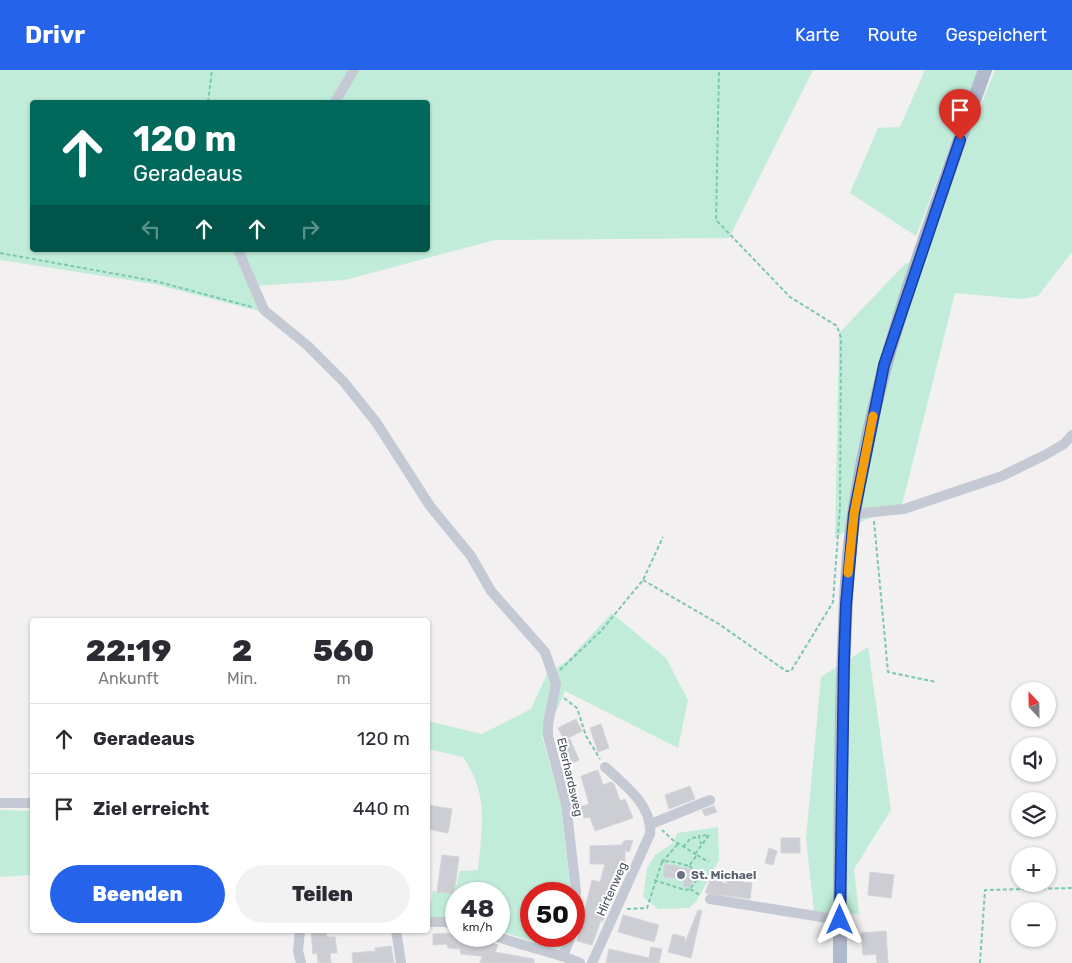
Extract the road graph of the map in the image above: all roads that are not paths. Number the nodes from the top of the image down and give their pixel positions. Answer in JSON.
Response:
{"nodes":[{"id":1,"x":354,"y":70,"type":"edge"},
{"id":2,"x":985,"y":70,"type":"edge"},
{"id":3,"x":336,"y":100,"type":"edge"},
{"id":4,"x":239,"y":252,"type":"edge"},
{"id":5,"x":1072,"y":435,"type":"edge"},
{"id":6,"x":854,"y":514,"type":"junction"},
{"id":7,"x":605,"y":767,"type":"road end"},
{"id":8,"x":710,"y":800,"type":"dead end"},
{"id":9,"x":0,"y":802,"type":"edge"},
{"id":10,"x":30,"y":803,"type":"edge"},
{"id":11,"x":655,"y":826,"type":"junction"},
{"id":12,"x":575,"y":882,"type":"edge"},
{"id":13,"x":710,"y":899,"type":"road end"},
{"id":14,"x":840,"y":920,"type":"junction"},
{"id":15,"x":430,"y":922,"type":"edge"},
{"id":16,"x":445,"y":922,"type":"edge"},
{"id":17,"x":300,"y":933,"type":"edge"},
{"id":18,"x":396,"y":933,"type":"edge"},
{"id":19,"x":510,"y":941,"type":"edge"},
{"id":20,"x":567,"y":947,"type":"edge"},
{"id":21,"x":563,"y":956,"type":"junction"},
{"id":22,"x":301,"y":963,"type":"edge"},
{"id":23,"x":401,"y":963,"type":"edge"},
{"id":24,"x":580,"y":963,"type":"edge"},
{"id":25,"x":592,"y":963,"type":"edge"},
{"id":26,"x":840,"y":963,"type":"edge"}],
"edges":[{"from":1,"to":3,"type":"street"},
{"from":2,"to":6,"type":"main road"},
{"from":4,"to":12,"type":"street","name":"Eberhardsweg"},
{"from":5,"to":6,"type":"street"},
{"from":6,"to":14,"type":"main road"},
{"from":7,"to":11,"type":"street"},
{"from":8,"to":11,"type":"street"},
{"from":9,"to":10,"type":"street"},
{"from":11,"to":25,"type":"street","name":"Hirtenweg"},
{"from":13,"to":14,"type":"street"},
{"from":14,"to":26,"type":"main road"},
{"from":15,"to":16,"type":"street"},
{"from":17,"to":22,"type":"street"},
{"from":18,"to":23,"type":"street"},
{"from":19,"to":21,"type":"street"},
{"from":20,"to":21,"type":"street"},
{"from":21,"to":24,"type":"street"}]}
